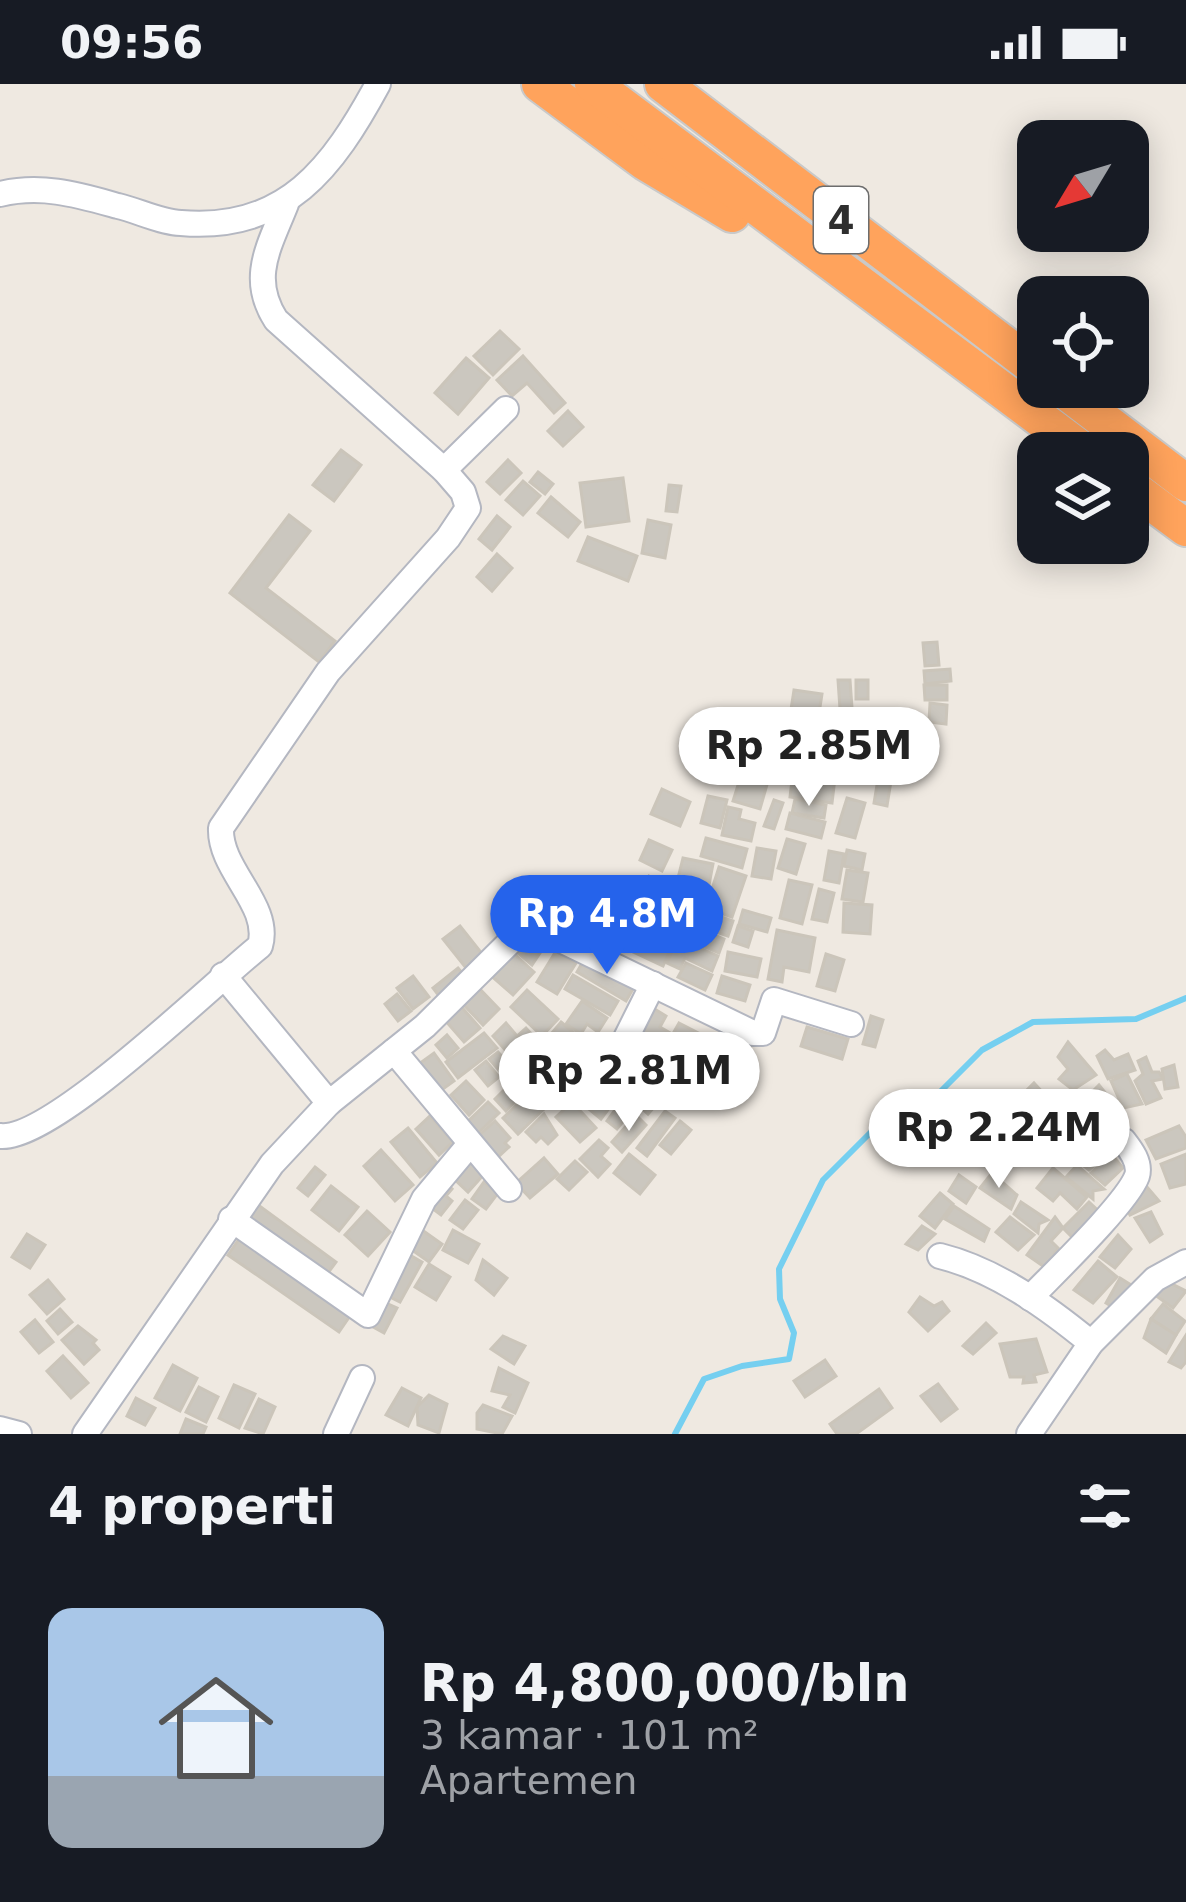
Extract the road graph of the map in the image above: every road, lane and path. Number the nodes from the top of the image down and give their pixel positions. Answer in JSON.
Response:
{"nodes":[{"id":1,"x":378,"y":84,"type":"edge"},
{"id":2,"x":540,"y":84,"type":"edge"},
{"id":3,"x":593,"y":84,"type":"edge"},
{"id":4,"x":663,"y":84,"type":"edge"},
{"id":5,"x":0,"y":194,"type":"edge"},
{"id":6,"x":286,"y":204,"type":"junction"},
{"id":7,"x":885,"y":304,"type":"junction"},
{"id":8,"x":1017,"y":354,"type":"edge"},
{"id":9,"x":1088,"y":408,"type":"edge"},
{"id":10,"x":506,"y":409,"type":"dead end"},
{"id":11,"x":1058,"y":432,"type":"edge"},
{"id":12,"x":444,"y":470,"type":"junction"},
{"id":13,"x":1186,"y":483,"type":"edge"},
{"id":14,"x":1149,"y":500,"type":"edge"},
{"id":15,"x":1186,"y":528,"type":"edge"},
{"id":16,"x":224,"y":975,"type":"junction"},
{"id":17,"x":653,"y":984,"type":"junction"},
{"id":18,"x":851,"y":1024,"type":"dead end"},
{"id":19,"x":394,"y":1051,"type":"junction"},
{"id":20,"x":611,"y":1060,"type":"dead end"},
{"id":21,"x":329,"y":1103,"type":"junction"},
{"id":22,"x":0,"y":1136,"type":"edge"},
{"id":23,"x":1124,"y":1141,"type":"dead end"},
{"id":24,"x":470,"y":1144,"type":"junction"},
{"id":25,"x":509,"y":1190,"type":"dead end"},
{"id":26,"x":231,"y":1219,"type":"junction"},
{"id":27,"x":940,"y":1256,"type":"dead end"},
{"id":28,"x":1186,"y":1262,"type":"edge"},
{"id":29,"x":1030,"y":1298,"type":"junction"},
{"id":30,"x":1090,"y":1343,"type":"junction"},
{"id":31,"x":362,"y":1378,"type":"dead end"},
{"id":32,"x":0,"y":1429,"type":"edge"},
{"id":33,"x":19,"y":1434,"type":"edge"},
{"id":34,"x":85,"y":1434,"type":"edge"},
{"id":35,"x":336,"y":1434,"type":"edge"},
{"id":36,"x":1029,"y":1434,"type":"edge"}],
"edges":[{"from":1,"to":6,"type":"street"},
{"from":2,"to":7,"type":"highway"},
{"from":3,"to":7,"type":"highway","number":"4"},
{"from":4,"to":8,"type":"highway","number":"4"},
{"from":5,"to":6,"type":"street"},
{"from":6,"to":12,"type":"street"},
{"from":7,"to":11,"type":"highway","number":"4"},
{"from":9,"to":13,"type":"highway"},
{"from":10,"to":12,"type":"street"},
{"from":12,"to":16,"type":"street"},
{"from":14,"to":15,"type":"highway"},
{"from":16,"to":21,"type":"street"},
{"from":16,"to":22,"type":"street"},
{"from":17,"to":18,"type":"street"},
{"from":17,"to":19,"type":"street"},
{"from":17,"to":20,"type":"street"},
{"from":19,"to":21,"type":"street"},
{"from":19,"to":24,"type":"street"},
{"from":21,"to":26,"type":"street"},
{"from":23,"to":29,"type":"street"},
{"from":24,"to":25,"type":"street"},
{"from":24,"to":26,"type":"street"},
{"from":26,"to":34,"type":"street"},
{"from":27,"to":29,"type":"street"},
{"from":28,"to":30,"type":"street"},
{"from":29,"to":30,"type":"street"},
{"from":30,"to":36,"type":"street"},
{"from":31,"to":35,"type":"street"},
{"from":32,"to":33,"type":"street"}]}
